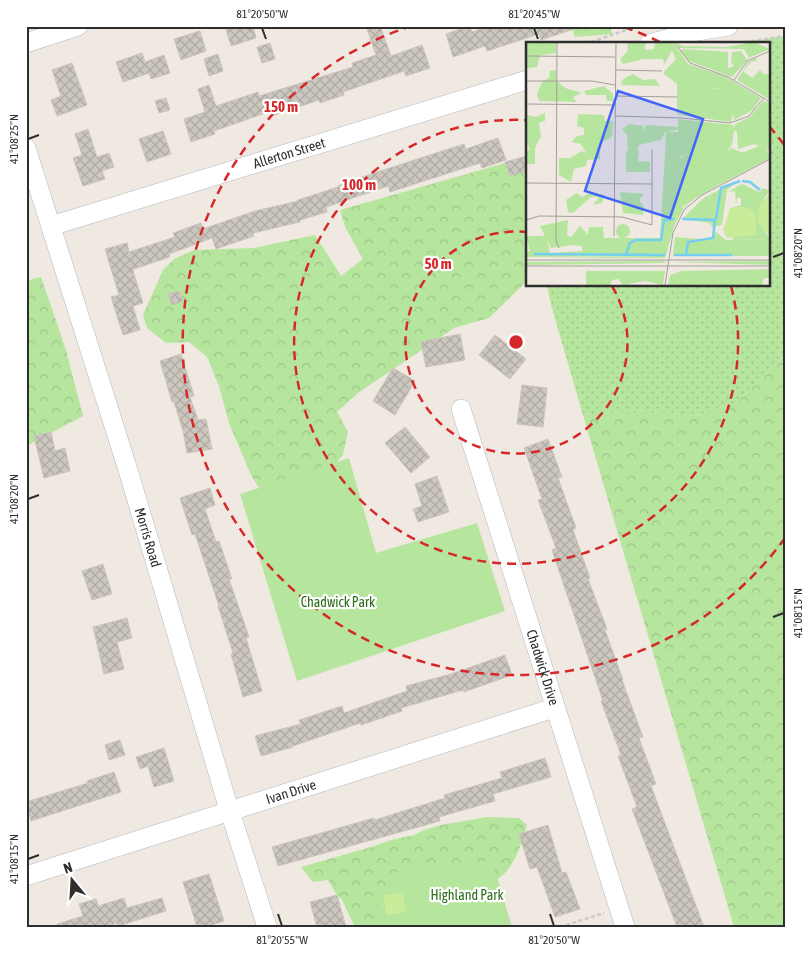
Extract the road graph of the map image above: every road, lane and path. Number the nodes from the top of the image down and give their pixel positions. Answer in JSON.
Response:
{"nodes":[{"id":1,"x":78,"y":26,"type":"edge"},
{"id":2,"x":638,"y":26,"type":"edge"},
{"id":3,"x":728,"y":26,"type":"edge"},
{"id":4,"x":786,"y":36,"type":"edge"},
{"id":5,"x":591,"y":42,"type":"edge"},
{"id":6,"x":657,"y":42,"type":"edge"},
{"id":7,"x":746,"y":42,"type":"edge"},
{"id":8,"x":26,"y":43,"type":"edge"},
{"id":9,"x":526,"y":80,"type":"edge"},
{"id":10,"x":26,"y":148,"type":"edge"},
{"id":11,"x":51,"y":226,"type":"junction"},
{"id":12,"x":461,"y":409,"type":"dead end"},
{"id":13,"x":554,"y":708,"type":"junction"},
{"id":14,"x":230,"y":810,"type":"junction"},
{"id":15,"x":26,"y":876,"type":"edge"},
{"id":16,"x":610,"y":911,"type":"dead end"},
{"id":17,"x":267,"y":927,"type":"edge"},
{"id":18,"x":560,"y":927,"type":"edge"},
{"id":19,"x":625,"y":927,"type":"edge"}],
"edges":[{"from":1,"to":8,"type":"street"},
{"from":2,"to":5,"type":"path"},
{"from":3,"to":6,"type":"street"},
{"from":4,"to":7,"type":"path"},
{"from":9,"to":11,"type":"street","name":"Allerton Street"},
{"from":10,"to":11,"type":"street","name":"Morris Road"},
{"from":11,"to":14,"type":"street","name":"Morris Road"},
{"from":12,"to":13,"type":"street","name":"Chadwick Drive"},
{"from":13,"to":14,"type":"street","name":"Ivan Drive"},
{"from":13,"to":19,"type":"street","name":"Chadwick Drive"},
{"from":14,"to":15,"type":"street","name":"Ivan Drive"},
{"from":14,"to":17,"type":"street","name":"Morris Road"},
{"from":16,"to":18,"type":"path"}]}
